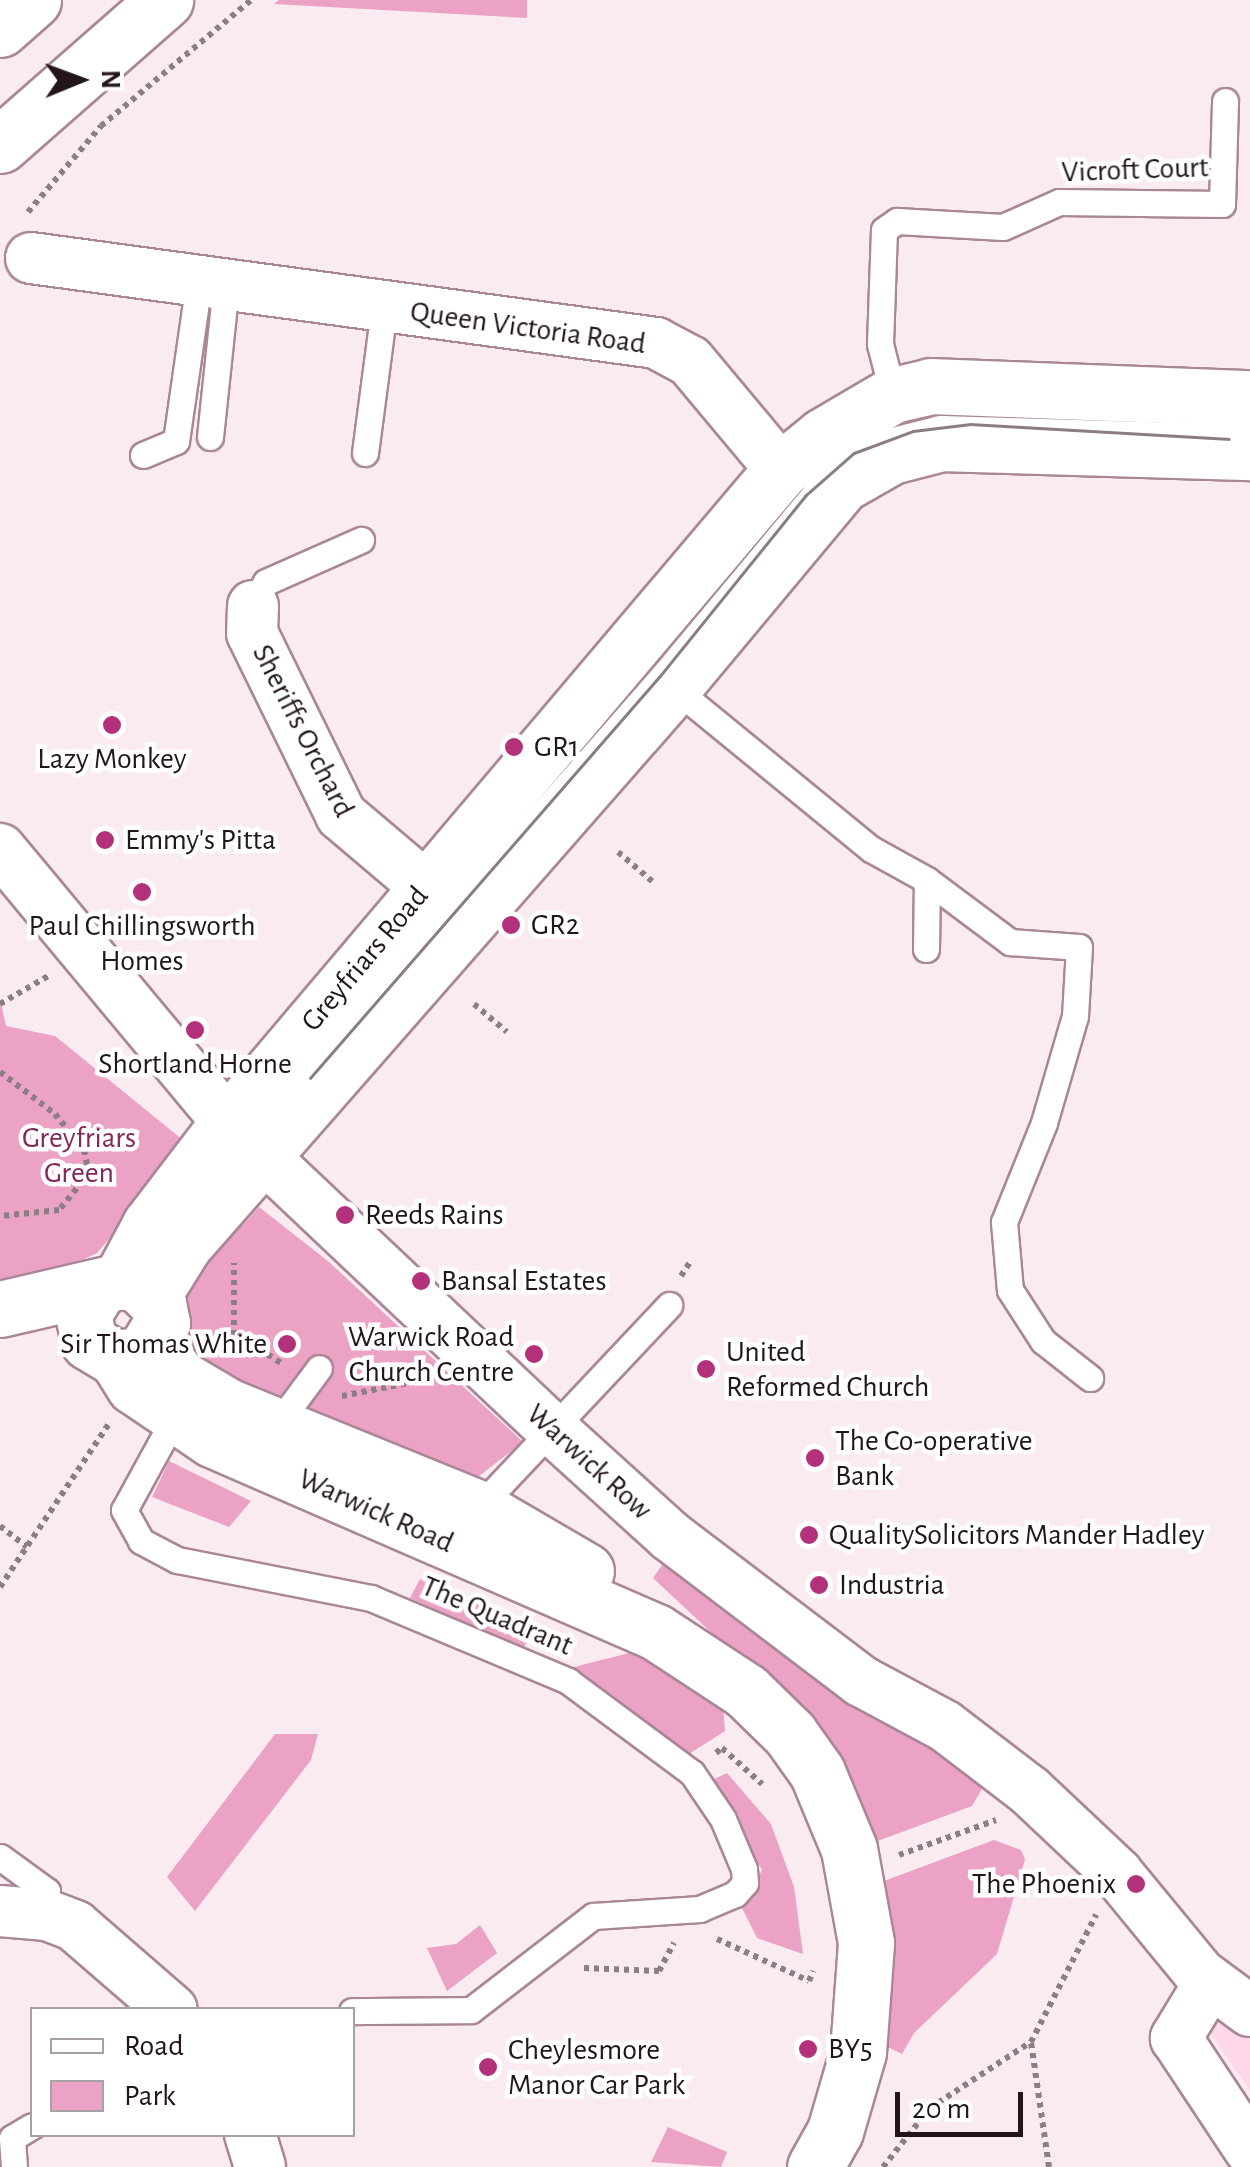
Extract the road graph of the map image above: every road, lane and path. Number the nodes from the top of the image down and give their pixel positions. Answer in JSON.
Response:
{"nodes":[{"id":1,"x":166,"y":0,"type":"edge"},
{"id":2,"x":203,"y":0,"type":"edge"},
{"id":3,"x":251,"y":0,"type":"edge"},
{"id":4,"x":87,"y":70,"type":"junction"},
{"id":5,"x":1226,"y":100,"type":"dead end"},
{"id":6,"x":0,"y":145,"type":"edge"},
{"id":7,"x":26,"y":238,"type":"joint"},
{"id":8,"x":213,"y":284,"type":"junction"},
{"id":9,"x":384,"y":309,"type":"junction"},
{"id":10,"x":892,"y":395,"type":"junction"},
{"id":11,"x":1250,"y":398,"type":"edge"},
{"id":12,"x":210,"y":437,"type":"dead end"},
{"id":13,"x":1250,"y":452,"type":"edge"},
{"id":14,"x":364,"y":454,"type":"dead end"},
{"id":15,"x":143,"y":455,"type":"dead end"},
{"id":16,"x":799,"y":489,"type":"junction"},
{"id":17,"x":361,"y":540,"type":"dead end"},
{"id":18,"x":252,"y":606,"type":"joint"},
{"id":19,"x":629,"y":650,"type":"junction"},
{"id":20,"x":673,"y":688,"type":"junction"},
{"id":21,"x":0,"y":849,"type":"edge"},
{"id":22,"x":618,"y":852,"type":"dead end"},
{"id":23,"x":927,"y":880,"type":"junction"},
{"id":24,"x":652,"y":881,"type":"dead end"},
{"id":25,"x":426,"y":887,"type":"junction"},
{"id":26,"x":468,"y":923,"type":"junction"},
{"id":27,"x":926,"y":949,"type":"dead end"},
{"id":28,"x":84,"y":950,"type":"junction"},
{"id":29,"x":0,"y":1004,"type":"edge"},
{"id":30,"x":474,"y":1004,"type":"dead end"},
{"id":31,"x":508,"y":1032,"type":"dead end"},
{"id":32,"x":0,"y":1072,"type":"edge"},
{"id":33,"x":246,"y":1141,"type":"junction"},
{"id":34,"x":0,"y":1216,"type":"edge"},
{"id":35,"x":234,"y":1257,"type":"dead end"},
{"id":36,"x":669,"y":1305,"type":"dead end"},
{"id":37,"x":0,"y":1309,"type":"edge"},
{"id":38,"x":121,"y":1315,"type":"junction"},
{"id":39,"x":0,"y":1326,"type":"edge"},
{"id":40,"x":319,"y":1368,"type":"dead end"},
{"id":41,"x":1090,"y":1378,"type":"dead end"},
{"id":42,"x":201,"y":1411,"type":"junction"},
{"id":43,"x":116,"y":1412,"type":"dead end"},
{"id":44,"x":276,"y":1426,"type":"junction"},
{"id":45,"x":552,"y":1429,"type":"junction"},
{"id":46,"x":478,"y":1508,"type":"junction"},
{"id":47,"x":0,"y":1526,"type":"edge"},
{"id":48,"x":26,"y":1547,"type":"junction"},
{"id":49,"x":0,"y":1586,"type":"edge"},
{"id":50,"x":656,"y":1632,"type":"junction"},
{"id":51,"x":692,"y":1773,"type":"junction"},
{"id":52,"x":1035,"y":1795,"type":"junction"},
{"id":53,"x":774,"y":1800,"type":"dead end"},
{"id":54,"x":0,"y":1857,"type":"edge"},
{"id":55,"x":856,"y":1871,"type":"junction"},
{"id":56,"x":1117,"y":1873,"type":"junction"},
{"id":57,"x":24,"y":1913,"type":"edge"},
{"id":58,"x":683,"y":1924,"type":"dead end"},
{"id":59,"x":701,"y":1932,"type":"dead end"},
{"id":60,"x":817,"y":1962,"type":"dead end"},
{"id":61,"x":1204,"y":1983,"type":"junction"},
{"id":62,"x":506,"y":1984,"type":"junction"},
{"id":63,"x":169,"y":2007,"type":"edge"},
{"id":64,"x":355,"y":2011,"type":"edge"},
{"id":65,"x":1250,"y":2011,"type":"edge"},
{"id":66,"x":1031,"y":2042,"type":"junction"},
{"id":67,"x":15,"y":2133,"type":"edge"},
{"id":68,"x":251,"y":2137,"type":"edge"},
{"id":69,"x":1250,"y":2150,"type":"edge"},
{"id":70,"x":14,"y":2167,"type":"edge"},
{"id":71,"x":260,"y":2167,"type":"edge"},
{"id":72,"x":815,"y":2167,"type":"edge"},
{"id":73,"x":883,"y":2167,"type":"edge"},
{"id":74,"x":1049,"y":2167,"type":"edge"}],
"edges":[{"from":1,"to":4,"type":"main road"},
{"from":2,"to":4,"type":"main road"},
{"from":3,"to":7,"type":"path"},
{"from":4,"to":6,"type":"main road"},
{"from":5,"to":10,"type":"lane","name":"Vicroft Court"},
{"from":7,"to":8,"type":"street","name":"Queen Victoria Road"},
{"from":8,"to":9,"type":"street","name":"Queen Victoria Road"},
{"from":8,"to":12,"type":"lane"},
{"from":8,"to":15,"type":"lane"},
{"from":9,"to":14,"type":"lane"},
{"from":9,"to":16,"type":"street","name":"Queen Victoria Road"},
{"from":10,"to":11,"type":"main road"},
{"from":10,"to":16,"type":"main road"},
{"from":13,"to":16,"type":"main road"},
{"from":16,"to":19,"type":"main road","name":"Greyfriars Road"},
{"from":16,"to":20,"type":"main road","name":"Greyfriars Road"},
{"from":17,"to":18,"type":"lane"},
{"from":18,"to":25,"type":"street","name":"Sheriffs Orchard"},
{"from":19,"to":20,"type":"street"},
{"from":19,"to":25,"type":"main road","name":"Greyfriars Road"},
{"from":20,"to":23,"type":"lane"},
{"from":20,"to":26,"type":"main road","name":"Greyfriars Road"},
{"from":21,"to":28,"type":"street","name":"Warwick Row"},
{"from":22,"to":24,"type":"path"},
{"from":23,"to":27,"type":"lane"},
{"from":23,"to":41,"type":"lane"},
{"from":25,"to":26,"type":"street","name":"Sheriffs Orchard"},
{"from":25,"to":33,"type":"main road","name":"Greyfriars Road"},
{"from":26,"to":33,"type":"main road","name":"Greyfriars Road"},
{"from":28,"to":29,"type":"path"},
{"from":28,"to":33,"type":"street","name":"Warwick Row"},
{"from":30,"to":31,"type":"path"},
{"from":32,"to":34,"type":"path"},
{"from":33,"to":38,"type":"main road","name":"Greyfriars Road"},
{"from":33,"to":45,"type":"street","name":"Warwick Row"},
{"from":35,"to":42,"type":"path"},
{"from":36,"to":45,"type":"lane"},
{"from":37,"to":38,"type":"main road"},
{"from":38,"to":39,"type":"main road"},
{"from":38,"to":42,"type":"main road","name":"Warwick Road"},
{"from":40,"to":44,"type":"lane"},
{"from":42,"to":44,"type":"main road","name":"Warwick Road"},
{"from":42,"to":50,"type":"main road","name":"Warwick Road"},
{"from":42,"to":51,"type":"lane","name":"The Quadrant"},
{"from":43,"to":48,"type":"path"},
{"from":44,"to":46,"type":"main road","name":"Warwick Road"},
{"from":45,"to":46,"type":"lane"},
{"from":45,"to":52,"type":"street","name":"Warwick Row"},
{"from":46,"to":50,"type":"main road","name":"Warwick Road"},
{"from":47,"to":48,"type":"path"},
{"from":48,"to":49,"type":"path"},
{"from":50,"to":55,"type":"main road","name":"Warwick Road"},
{"from":51,"to":53,"type":"path"},
{"from":51,"to":62,"type":"lane","name":"The Quadrant"},
{"from":52,"to":55,"type":"path"},
{"from":52,"to":56,"type":"street","name":"Warwick Row"},
{"from":54,"to":57,"type":"lane"},
{"from":55,"to":72,"type":"main road","name":"Warwick Road"},
{"from":56,"to":61,"type":"street","name":"Warwick Row"},
{"from":56,"to":66,"type":"path"},
{"from":57,"to":63,"type":"street"},
{"from":58,"to":62,"type":"path"},
{"from":59,"to":60,"type":"path"},
{"from":61,"to":65,"type":"street","name":"Warwick Row"},
{"from":61,"to":69,"type":"street"},
{"from":62,"to":64,"type":"lane","name":"The Quadrant"},
{"from":66,"to":73,"type":"path"},
{"from":66,"to":74,"type":"path"},
{"from":67,"to":70,"type":"lane"},
{"from":68,"to":71,"type":"street"}]}
